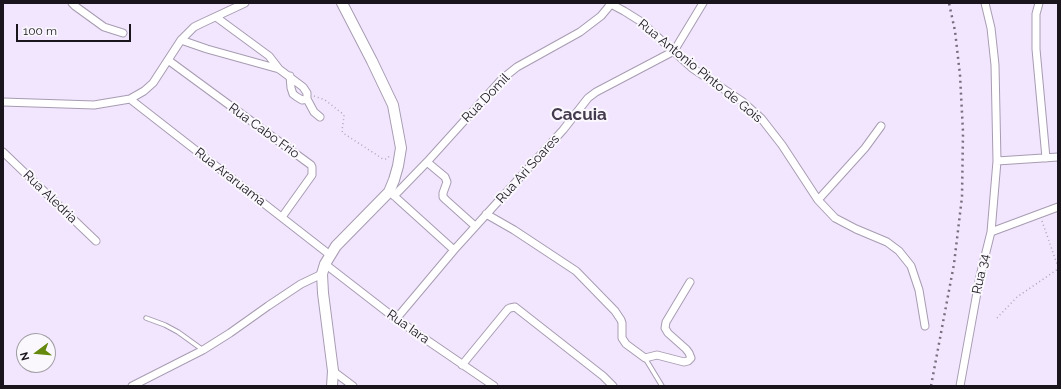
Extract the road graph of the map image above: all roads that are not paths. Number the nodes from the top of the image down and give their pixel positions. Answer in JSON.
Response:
{"nodes":[{"id":1,"x":72,"y":3,"type":"edge"},
{"id":2,"x":245,"y":3,"type":"edge"},
{"id":3,"x":342,"y":3,"type":"edge"},
{"id":4,"x":703,"y":3,"type":"edge"},
{"id":5,"x":985,"y":3,"type":"edge"},
{"id":6,"x":1039,"y":3,"type":"edge"},
{"id":7,"x":610,"y":4,"type":"edge"},
{"id":8,"x":216,"y":17,"type":"junction"},
{"id":9,"x":123,"y":32,"type":"dead end"},
{"id":10,"x":181,"y":40,"type":"junction"},
{"id":11,"x":674,"y":51,"type":"junction"},
{"id":12,"x":168,"y":60,"type":"junction"},
{"id":13,"x":279,"y":69,"type":"junction"},
{"id":14,"x":290,"y":76,"type":"junction"},
{"id":15,"x":307,"y":96,"type":"junction"},
{"id":16,"x":130,"y":99,"type":"junction"},
{"id":17,"x":3,"y":102,"type":"edge"},
{"id":18,"x":320,"y":117,"type":"dead end"},
{"id":19,"x":881,"y":126,"type":"dead end"},
{"id":20,"x":3,"y":152,"type":"edge"},
{"id":21,"x":1058,"y":157,"type":"edge"},
{"id":22,"x":1046,"y":158,"type":"junction"},
{"id":23,"x":997,"y":161,"type":"junction"},
{"id":24,"x":427,"y":162,"type":"junction"},
{"id":25,"x":391,"y":194,"type":"junction"},
{"id":26,"x":818,"y":200,"type":"junction"},
{"id":27,"x":1058,"y":207,"type":"edge"},
{"id":28,"x":486,"y":214,"type":"junction"},
{"id":29,"x":282,"y":217,"type":"junction"},
{"id":30,"x":475,"y":226,"type":"junction"},
{"id":31,"x":991,"y":232,"type":"junction"},
{"id":32,"x":96,"y":241,"type":"dead end"},
{"id":33,"x":454,"y":250,"type":"junction"},
{"id":34,"x":330,"y":255,"type":"junction"},
{"id":35,"x":323,"y":269,"type":"junction"},
{"id":36,"x":690,"y":282,"type":"dead end"},
{"id":37,"x":146,"y":318,"type":"dead end"},
{"id":38,"x":396,"y":319,"type":"junction"},
{"id":39,"x":925,"y":326,"type":"dead end"},
{"id":40,"x":203,"y":350,"type":"junction"},
{"id":41,"x":645,"y":358,"type":"junction"},
{"id":42,"x":462,"y":365,"type":"junction"},
{"id":43,"x":334,"y":371,"type":"junction"},
{"id":44,"x":132,"y":386,"type":"edge"},
{"id":45,"x":332,"y":386,"type":"edge"},
{"id":46,"x":353,"y":386,"type":"edge"},
{"id":47,"x":494,"y":386,"type":"edge"},
{"id":48,"x":613,"y":386,"type":"edge"},
{"id":49,"x":662,"y":386,"type":"edge"},
{"id":50,"x":960,"y":386,"type":"edge"}],
"edges":[{"from":1,"to":9,"type":"street"},
{"from":2,"to":8,"type":"street"},
{"from":3,"to":25,"type":"main road"},
{"from":4,"to":11,"type":"street"},
{"from":5,"to":23,"type":"street"},
{"from":6,"to":22,"type":"street"},
{"from":7,"to":11,"type":"street","name":"Rua Antonio Pinto de Gois"},
{"from":7,"to":24,"type":"street","name":"Rua Domil"},
{"from":8,"to":10,"type":"street"},
{"from":8,"to":13,"type":"street"},
{"from":10,"to":12,"type":"street"},
{"from":10,"to":13,"type":"street"},
{"from":11,"to":26,"type":"street","name":"Rua Antonio Pinto de Gois"},
{"from":11,"to":28,"type":"street","name":"Rua Ari Soares"},
{"from":12,"to":16,"type":"street"},
{"from":12,"to":29,"type":"street","name":"Rua Cabo Frio"},
{"from":13,"to":14,"type":"street"},
{"from":14,"to":15,"type":"street"},
{"from":14,"to":15,"type":"street"},
{"from":15,"to":18,"type":"street"},
{"from":16,"to":17,"type":"street"},
{"from":16,"to":29,"type":"street","name":"Rua Araruama"},
{"from":19,"to":26,"type":"street"},
{"from":20,"to":32,"type":"street","name":"Rua Aledria"},
{"from":21,"to":22,"type":"street"},
{"from":22,"to":23,"type":"street"},
{"from":23,"to":31,"type":"street","name":"Rua 34"},
{"from":24,"to":25,"type":"street","name":"Rua Domil"},
{"from":24,"to":30,"type":"street"},
{"from":25,"to":33,"type":"street"},
{"from":25,"to":34,"type":"main road"},
{"from":26,"to":39,"type":"street","name":"Rua Antonio Pinto de Gois"},
{"from":27,"to":31,"type":"street"},
{"from":28,"to":30,"type":"street","name":"Rua Ari Soares"},
{"from":28,"to":41,"type":"street"},
{"from":29,"to":34,"type":"street","name":"Rua Araruama"},
{"from":30,"to":33,"type":"street","name":"Rua Ari Soares"},
{"from":31,"to":50,"type":"street","name":"Rua 34"},
{"from":33,"to":38,"type":"street","name":"Rua Ari Soares"},
{"from":34,"to":35,"type":"main road"},
{"from":35,"to":38,"type":"street","name":"Rua Iara"},
{"from":35,"to":40,"type":"street"},
{"from":35,"to":43,"type":"main road"},
{"from":36,"to":41,"type":"street"},
{"from":37,"to":40,"type":"lane"},
{"from":38,"to":42,"type":"street","name":"Rua Iara"},
{"from":40,"to":44,"type":"street"},
{"from":41,"to":49,"type":"lane"},
{"from":42,"to":47,"type":"street","name":"Rua Iara"},
{"from":42,"to":48,"type":"street"},
{"from":43,"to":45,"type":"main road"},
{"from":43,"to":46,"type":"street"}]}
